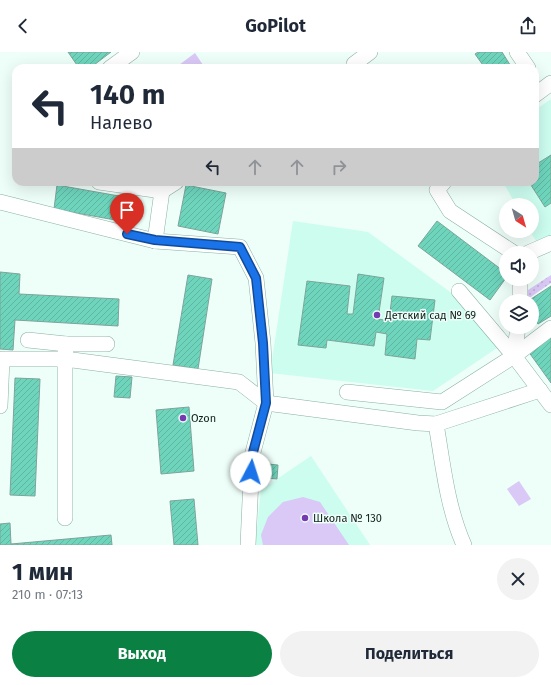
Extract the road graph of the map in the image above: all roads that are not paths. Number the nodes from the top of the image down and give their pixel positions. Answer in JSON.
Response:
{"nodes":[{"id":1,"x":132,"y":52,"type":"edge"},
{"id":2,"x":370,"y":52,"type":"edge"},
{"id":3,"x":517,"y":52,"type":"edge"},
{"id":4,"x":116,"y":64,"type":"edge"},
{"id":5,"x":354,"y":64,"type":"dead end"},
{"id":6,"x":525,"y":64,"type":"edge"},
{"id":7,"x":551,"y":83,"type":"edge"},
{"id":8,"x":539,"y":91,"type":"edge"},
{"id":9,"x":130,"y":186,"type":"edge"},
{"id":10,"x":169,"y":186,"type":"edge"},
{"id":11,"x":437,"y":186,"type":"edge"},
{"id":12,"x":162,"y":190,"type":"junction"},
{"id":13,"x":0,"y":202,"type":"edge"},
{"id":14,"x":155,"y":240,"type":"junction"},
{"id":15,"x":551,"y":243,"type":"edge"},
{"id":16,"x":503,"y":246,"type":"edge"},
{"id":17,"x":539,"y":248,"type":"edge"},
{"id":18,"x":459,"y":291,"type":"dead end"},
{"id":19,"x":551,"y":328,"type":"edge"},
{"id":20,"x":517,"y":334,"type":"edge"},
{"id":21,"x":28,"y":340,"type":"dead end"},
{"id":22,"x":66,"y":344,"type":"junction"},
{"id":23,"x":107,"y":344,"type":"dead end"},
{"id":24,"x":514,"y":356,"type":"junction"},
{"id":25,"x":66,"y":359,"type":"junction"},
{"id":26,"x":540,"y":390,"type":"junction"},
{"id":27,"x":347,"y":392,"type":"dead end"},
{"id":28,"x":266,"y":403,"type":"junction"},
{"id":29,"x":551,"y":405,"type":"edge"},
{"id":30,"x":0,"y":406,"type":"edge"},
{"id":31,"x":436,"y":424,"type":"junction"},
{"id":32,"x":65,"y":518,"type":"dead end"},
{"id":33,"x":248,"y":545,"type":"edge"},
{"id":34,"x":464,"y":545,"type":"edge"}],
"edges":[{"from":1,"to":4,"type":"lane"},
{"from":2,"to":5,"type":"lane"},
{"from":3,"to":6,"type":"lane"},
{"from":7,"to":8,"type":"lane"},
{"from":9,"to":12,"type":"lane"},
{"from":10,"to":12,"type":"lane"},
{"from":11,"to":16,"type":"lane"},
{"from":12,"to":14,"type":"lane"},
{"from":13,"to":14,"type":"lane"},
{"from":14,"to":28,"type":"lane"},
{"from":15,"to":17,"type":"lane"},
{"from":18,"to":24,"type":"lane"},
{"from":19,"to":24,"type":"lane"},
{"from":20,"to":24,"type":"lane"},
{"from":21,"to":22,"type":"lane"},
{"from":22,"to":23,"type":"lane"},
{"from":22,"to":25,"type":"lane"},
{"from":24,"to":26,"type":"lane"},
{"from":24,"to":27,"type":"lane"},
{"from":25,"to":28,"type":"lane"},
{"from":25,"to":30,"type":"lane"},
{"from":25,"to":32,"type":"lane"},
{"from":26,"to":29,"type":"lane"},
{"from":26,"to":31,"type":"lane"},
{"from":28,"to":31,"type":"lane"},
{"from":28,"to":33,"type":"lane"},
{"from":31,"to":34,"type":"lane"}]}
